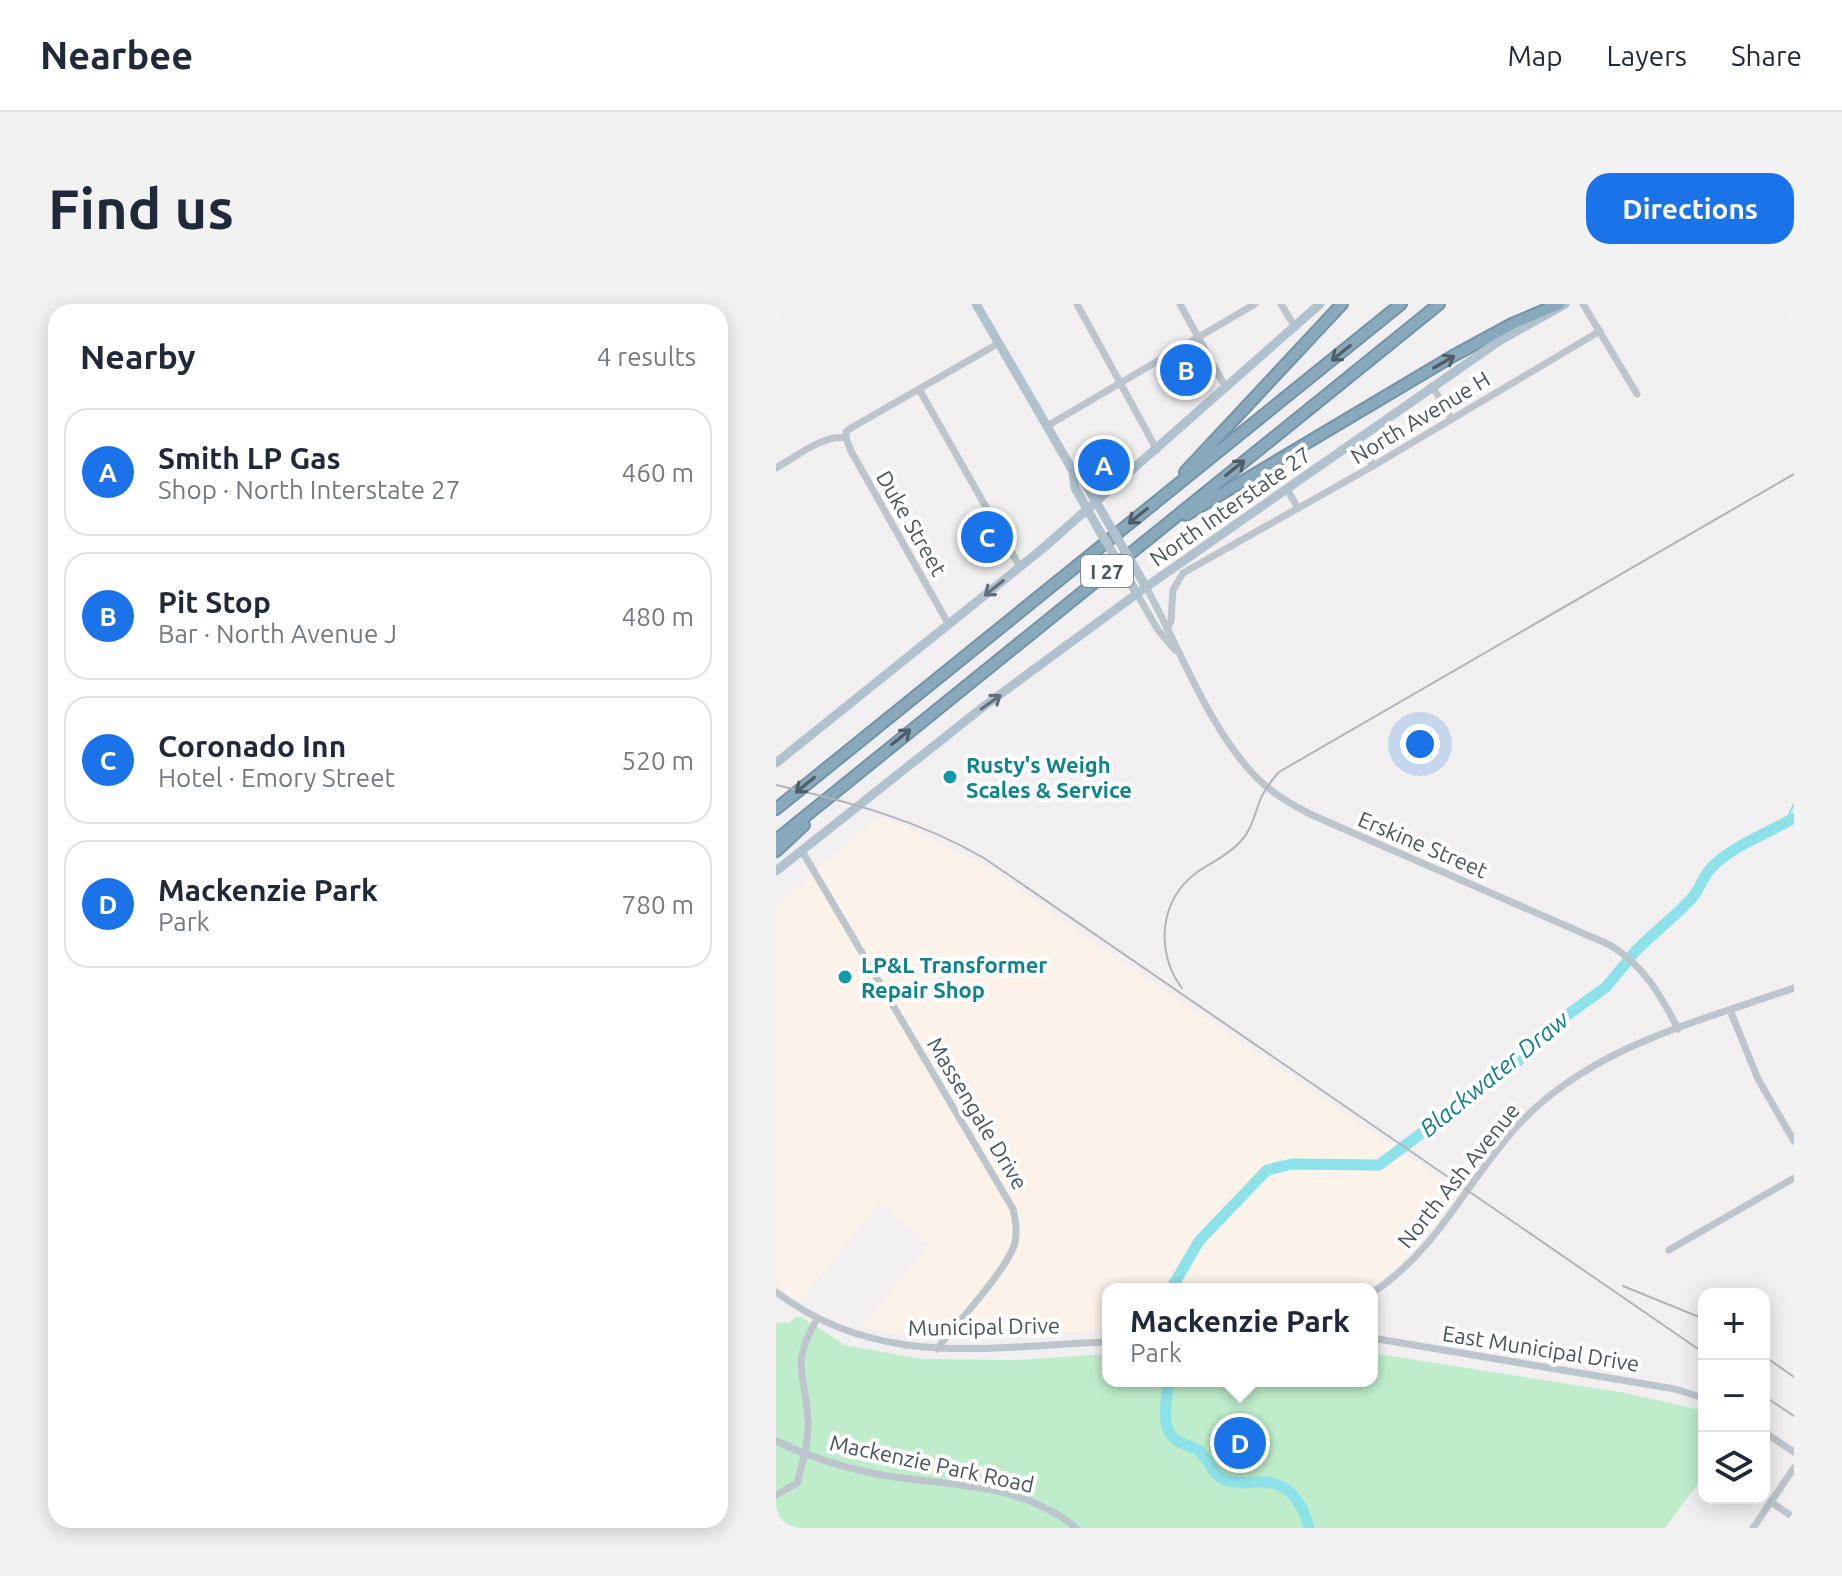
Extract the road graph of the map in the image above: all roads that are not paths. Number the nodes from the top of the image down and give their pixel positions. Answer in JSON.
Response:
{"nodes":[{"id":1,"x":976,"y":304,"type":"edge"},
{"id":2,"x":1077,"y":304,"type":"edge"},
{"id":3,"x":1180,"y":304,"type":"edge"},
{"id":4,"x":1255,"y":304,"type":"edge"},
{"id":5,"x":1281,"y":304,"type":"edge"},
{"id":6,"x":1320,"y":304,"type":"edge"},
{"id":7,"x":1342,"y":304,"type":"edge"},
{"id":8,"x":1401,"y":304,"type":"edge"},
{"id":9,"x":1439,"y":304,"type":"edge"},
{"id":10,"x":1562,"y":304,"type":"edge"},
{"id":11,"x":1583,"y":304,"type":"edge"},
{"id":12,"x":1295,"y":327,"type":"junction"},
{"id":13,"x":1600,"y":331,"type":"junction"},
{"id":14,"x":1200,"y":337,"type":"junction"},
{"id":15,"x":999,"y":343,"type":"junction"},
{"id":16,"x":1121,"y":383,"type":"junction"},
{"id":17,"x":1432,"y":386,"type":"junction"},
{"id":18,"x":1226,"y":388,"type":"junction"},
{"id":19,"x":919,"y":389,"type":"junction"},
{"id":20,"x":1637,"y":394,"type":"dead end"},
{"id":21,"x":1452,"y":419,"type":"junction"},
{"id":22,"x":1047,"y":426,"type":"junction"},
{"id":23,"x":846,"y":438,"type":"junction"},
{"id":24,"x":1358,"y":438,"type":"junction"},
{"id":25,"x":1157,"y":450,"type":"junction"},
{"id":26,"x":1373,"y":466,"type":"junction"},
{"id":27,"x":776,"y":468,"type":"edge"},
{"id":28,"x":1073,"y":471,"type":"junction"},
{"id":29,"x":1287,"y":489,"type":"junction"},
{"id":30,"x":1161,"y":498,"type":"junction"},
{"id":31,"x":1097,"y":503,"type":"junction"},
{"id":32,"x":1298,"y":508,"type":"junction"},
{"id":33,"x":1088,"y":510,"type":"junction"},
{"id":34,"x":1137,"y":547,"type":"junction"},
{"id":35,"x":1020,"y":567,"type":"junction"},
{"id":36,"x":1146,"y":587,"type":"junction"},
{"id":37,"x":1137,"y":594,"type":"junction"},
{"id":38,"x":949,"y":625,"type":"junction"},
{"id":39,"x":1167,"y":629,"type":"junction"},
{"id":40,"x":1181,"y":658,"type":"junction"},
{"id":41,"x":872,"y":761,"type":"junction"},
{"id":42,"x":776,"y":763,"type":"edge"},
{"id":43,"x":776,"y":809,"type":"edge"},
{"id":44,"x":776,"y":840,"type":"edge"},
{"id":45,"x":776,"y":851,"type":"edge"},
{"id":46,"x":802,"y":851,"type":"junction"},
{"id":47,"x":776,"y":871,"type":"edge"},
{"id":48,"x":1794,"y":988,"type":"edge"},
{"id":49,"x":1730,"y":1010,"type":"junction"},
{"id":50,"x":1678,"y":1029,"type":"junction"},
{"id":51,"x":1794,"y":1141,"type":"edge"},
{"id":52,"x":1794,"y":1178,"type":"edge"},
{"id":53,"x":1669,"y":1250,"type":"dead end"},
{"id":54,"x":1378,"y":1288,"type":"edge"},
{"id":55,"x":776,"y":1292,"type":"edge"},
{"id":56,"x":817,"y":1319,"type":"junction"},
{"id":57,"x":1378,"y":1339,"type":"edge"},
{"id":58,"x":1102,"y":1342,"type":"edge"},
{"id":59,"x":937,"y":1349,"type":"junction"},
{"id":60,"x":1698,"y":1396,"type":"edge"},
{"id":61,"x":1770,"y":1436,"type":"edge"},
{"id":62,"x":776,"y":1441,"type":"edge"},
{"id":63,"x":1794,"y":1452,"type":"edge"},
{"id":64,"x":805,"y":1453,"type":"junction"},
{"id":65,"x":1794,"y":1468,"type":"edge"},
{"id":66,"x":776,"y":1495,"type":"edge"},
{"id":67,"x":1771,"y":1502,"type":"junction"},
{"id":68,"x":1794,"y":1518,"type":"edge"},
{"id":69,"x":1076,"y":1528,"type":"edge"},
{"id":70,"x":1753,"y":1528,"type":"edge"}],
"edges":[{"from":1,"to":15,"type":"main road","name":"Erskine Street"},
{"from":2,"to":16,"type":"street"},
{"from":3,"to":14,"type":"street"},
{"from":4,"to":14,"type":"street"},
{"from":5,"to":12,"type":"street"},
{"from":6,"to":12,"type":"main road"},
{"from":7,"to":30,"type":"highway"},
{"from":8,"to":30,"type":"highway","number":"I 27","one_way":true},
{"from":34,"to":9,"type":"highway","number":"I 27","one_way":true},
{"from":10,"to":17,"type":"main road","name":"North Interstate 27"},
{"from":34,"to":10,"type":"highway","one_way":true},
{"from":11,"to":13,"type":"street"},
{"from":12,"to":18,"type":"main road"},
{"from":13,"to":20,"type":"street"},
{"from":13,"to":21,"type":"street","name":"North Avenue H"},
{"from":14,"to":16,"type":"street"},
{"from":14,"to":18,"type":"street"},
{"from":15,"to":19,"type":"street"},
{"from":15,"to":22,"type":"main road","name":"Erskine Street"},
{"from":16,"to":22,"type":"street"},
{"from":16,"to":25,"type":"street"},
{"from":17,"to":21,"type":"street"},
{"from":17,"to":24,"type":"main road","name":"North Interstate 27"},
{"from":18,"to":25,"type":"main road"},
{"from":19,"to":23,"type":"street"},
{"from":19,"to":35,"type":"street"},
{"from":21,"to":26,"type":"street","name":"North Avenue H"},
{"from":22,"to":28,"type":"main road","name":"Erskine Street"},
{"from":23,"to":27,"type":"street"},
{"from":23,"to":38,"type":"street","name":"Duke Street"},
{"from":24,"to":26,"type":"street"},
{"from":24,"to":29,"type":"main road","name":"North Interstate 27"},
{"from":25,"to":31,"type":"main road"},
{"from":26,"to":32,"type":"street","name":"North Avenue H"},
{"from":28,"to":31,"type":"main road","name":"Erskine Street"},
{"from":28,"to":33,"type":"main road","name":"Erskine Street"},
{"from":29,"to":32,"type":"street"},
{"from":29,"to":36,"type":"main road","name":"North Interstate 27"},
{"from":30,"to":43,"type":"highway","number":"I 27","one_way":true},
{"from":31,"to":33,"type":"main road"},
{"from":31,"to":36,"type":"main road","name":"Erskine Street","bridge":true},
{"from":32,"to":39,"type":"street","name":"North Avenue H"},
{"from":33,"to":35,"type":"main road"},
{"from":33,"to":37,"type":"main road","name":"Erskine Street","bridge":true},
{"from":41,"to":34,"type":"highway","number":"I 27","one_way":true},
{"from":35,"to":38,"type":"main road","one_way":true},
{"from":36,"to":37,"type":"main road","name":"North Interstate 27"},
{"from":36,"to":39,"type":"street","name":"Erskine Street"},
{"from":37,"to":40,"type":"street","name":"Erskine Street"},
{"from":46,"to":37,"type":"main road","name":"North Interstate 27","one_way":true},
{"from":38,"to":42,"type":"main road"},
{"from":39,"to":40,"type":"street","name":"Erskine Street"},
{"from":40,"to":50,"type":"street","name":"Erskine Street"},
{"from":41,"to":44,"type":"highway","number":"I 27"},
{"from":41,"to":45,"type":"highway"},
{"from":46,"to":47,"type":"main road","name":"North Interstate 27"},
{"from":46,"to":59,"type":"street","name":"Massengale Drive"},
{"from":48,"to":49,"type":"street","name":"North Ash Avenue"},
{"from":49,"to":50,"type":"street","name":"North Ash Avenue"},
{"from":49,"to":51,"type":"street"},
{"from":50,"to":54,"type":"street","name":"North Ash Avenue"},
{"from":52,"to":53,"type":"street"},
{"from":55,"to":56,"type":"street","name":"Municipal Drive"},
{"from":56,"to":59,"type":"street","name":"Municipal Drive"},
{"from":56,"to":64,"type":"street"},
{"from":57,"to":60,"type":"street","name":"East Municipal Drive"},
{"from":58,"to":59,"type":"street","name":"Municipal Drive"},
{"from":61,"to":63,"type":"street"},
{"from":62,"to":64,"type":"street","name":"Mackenzie Park Road"},
{"from":64,"to":66,"type":"street"},
{"from":64,"to":69,"type":"street","name":"Mackenzie Park Road"},
{"from":65,"to":67,"type":"street"},
{"from":67,"to":68,"type":"street"},
{"from":67,"to":70,"type":"street"}]}
